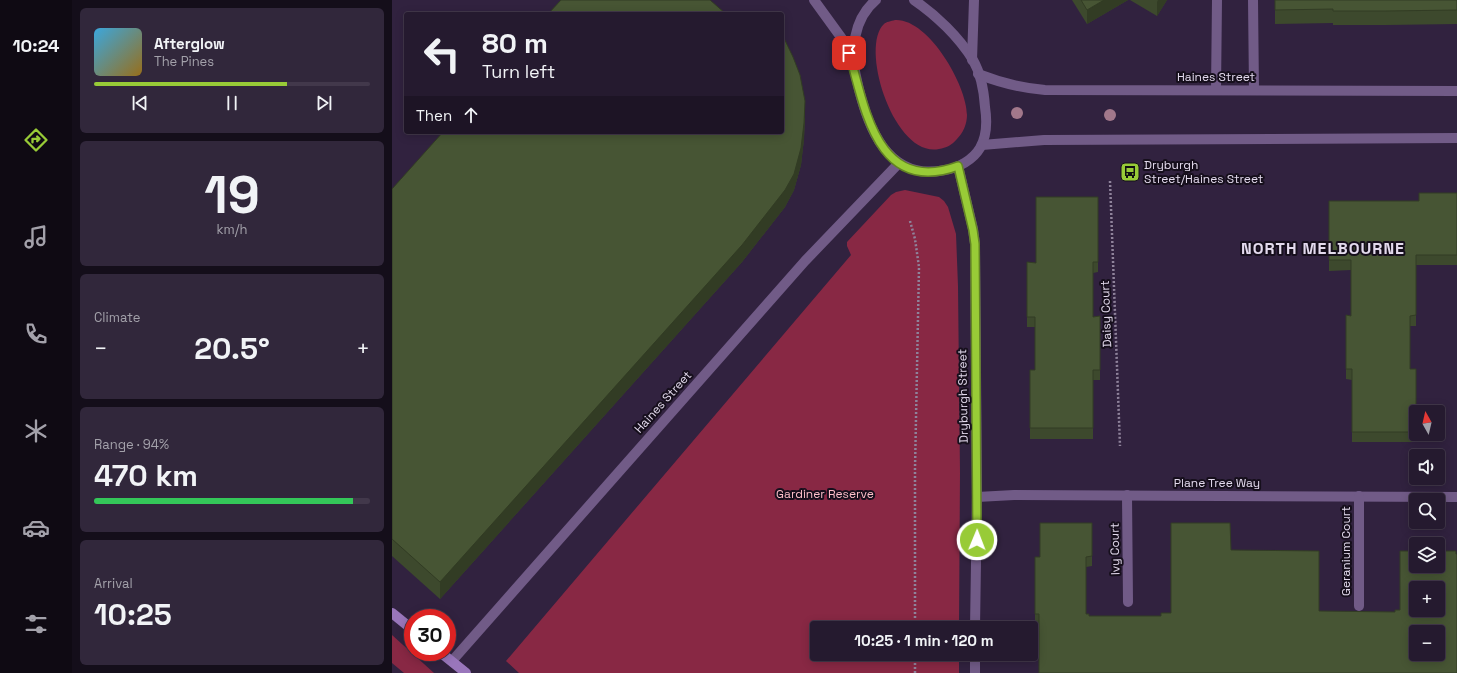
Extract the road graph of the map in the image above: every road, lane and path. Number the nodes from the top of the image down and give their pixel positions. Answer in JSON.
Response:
{"nodes":[{"id":1,"x":814,"y":0,"type":"edge"},
{"id":2,"x":876,"y":0,"type":"edge"},
{"id":3,"x":914,"y":0,"type":"edge"},
{"id":4,"x":974,"y":0,"type":"edge"},
{"id":5,"x":1217,"y":0,"type":"edge"},
{"id":6,"x":1253,"y":0,"type":"edge"},
{"id":7,"x":972,"y":60,"type":"junction"},
{"id":8,"x":855,"y":72,"type":"junction"},
{"id":9,"x":978,"y":74,"type":"junction"},
{"id":10,"x":1216,"y":90,"type":"junction"},
{"id":11,"x":1254,"y":90,"type":"junction"},
{"id":12,"x":1457,"y":91,"type":"edge"},
{"id":13,"x":1457,"y":138,"type":"edge"},
{"id":14,"x":982,"y":145,"type":"junction"},
{"id":15,"x":899,"y":164,"type":"junction"},
{"id":16,"x":958,"y":166,"type":"junction"},
{"id":17,"x":1110,"y":181,"type":"dead end"},
{"id":18,"x":910,"y":221,"type":"dead end"},
{"id":19,"x":1120,"y":446,"type":"dead end"},
{"id":20,"x":1127,"y":495,"type":"junction"},
{"id":21,"x":1359,"y":496,"type":"junction"},
{"id":22,"x":978,"y":497,"type":"junction"},
{"id":23,"x":1457,"y":497,"type":"edge"},
{"id":24,"x":1128,"y":602,"type":"dead end"},
{"id":25,"x":1359,"y":606,"type":"dead end"},
{"id":26,"x":392,"y":613,"type":"edge"},
{"id":27,"x":915,"y":621,"type":"edge"},
{"id":28,"x":975,"y":621,"type":"edge"},
{"id":29,"x":404,"y":623,"type":"edge"},
{"id":30,"x":456,"y":656,"type":"edge"},
{"id":31,"x":452,"y":661,"type":"edge"},
{"id":32,"x":915,"y":661,"type":"edge"},
{"id":33,"x":975,"y":661,"type":"edge"},
{"id":34,"x":466,"y":673,"type":"edge"},
{"id":35,"x":915,"y":673,"type":"edge"},
{"id":36,"x":975,"y":673,"type":"edge"}],
"edges":[{"from":1,"to":8,"type":"street"},
{"from":2,"to":8,"type":"street"},
{"from":3,"to":7,"type":"street"},
{"from":4,"to":7,"type":"street"},
{"from":5,"to":10,"type":"street"},
{"from":6,"to":11,"type":"street"},
{"from":7,"to":9,"type":"street"},
{"from":8,"to":15,"type":"street"},
{"from":9,"to":10,"type":"street","name":"Haines Street"},
{"from":9,"to":14,"type":"street"},
{"from":10,"to":11,"type":"street","name":"Haines Street"},
{"from":11,"to":12,"type":"street","name":"Haines Street"},
{"from":13,"to":14,"type":"street"},
{"from":14,"to":16,"type":"street"},
{"from":15,"to":16,"type":"street"},
{"from":15,"to":30,"type":"street","name":"Haines Street"},
{"from":16,"to":22,"type":"street","name":"Dryburgh Street"},
{"from":17,"to":19,"type":"path","name":"Daisy Court"},
{"from":18,"to":27,"type":"path"},
{"from":20,"to":21,"type":"street","name":"Plane Tree Way"},
{"from":20,"to":22,"type":"street","name":"Plane Tree Way"},
{"from":20,"to":24,"type":"street","name":"Ivy Court"},
{"from":21,"to":23,"type":"street","name":"Plane Tree Way"},
{"from":21,"to":25,"type":"street","name":"Geranium Court"},
{"from":22,"to":28,"type":"street","name":"Dryburgh Street"},
{"from":26,"to":29,"type":"main road"},
{"from":31,"to":34,"type":"main road"},
{"from":32,"to":35,"type":"path"},
{"from":33,"to":36,"type":"street"}]}
